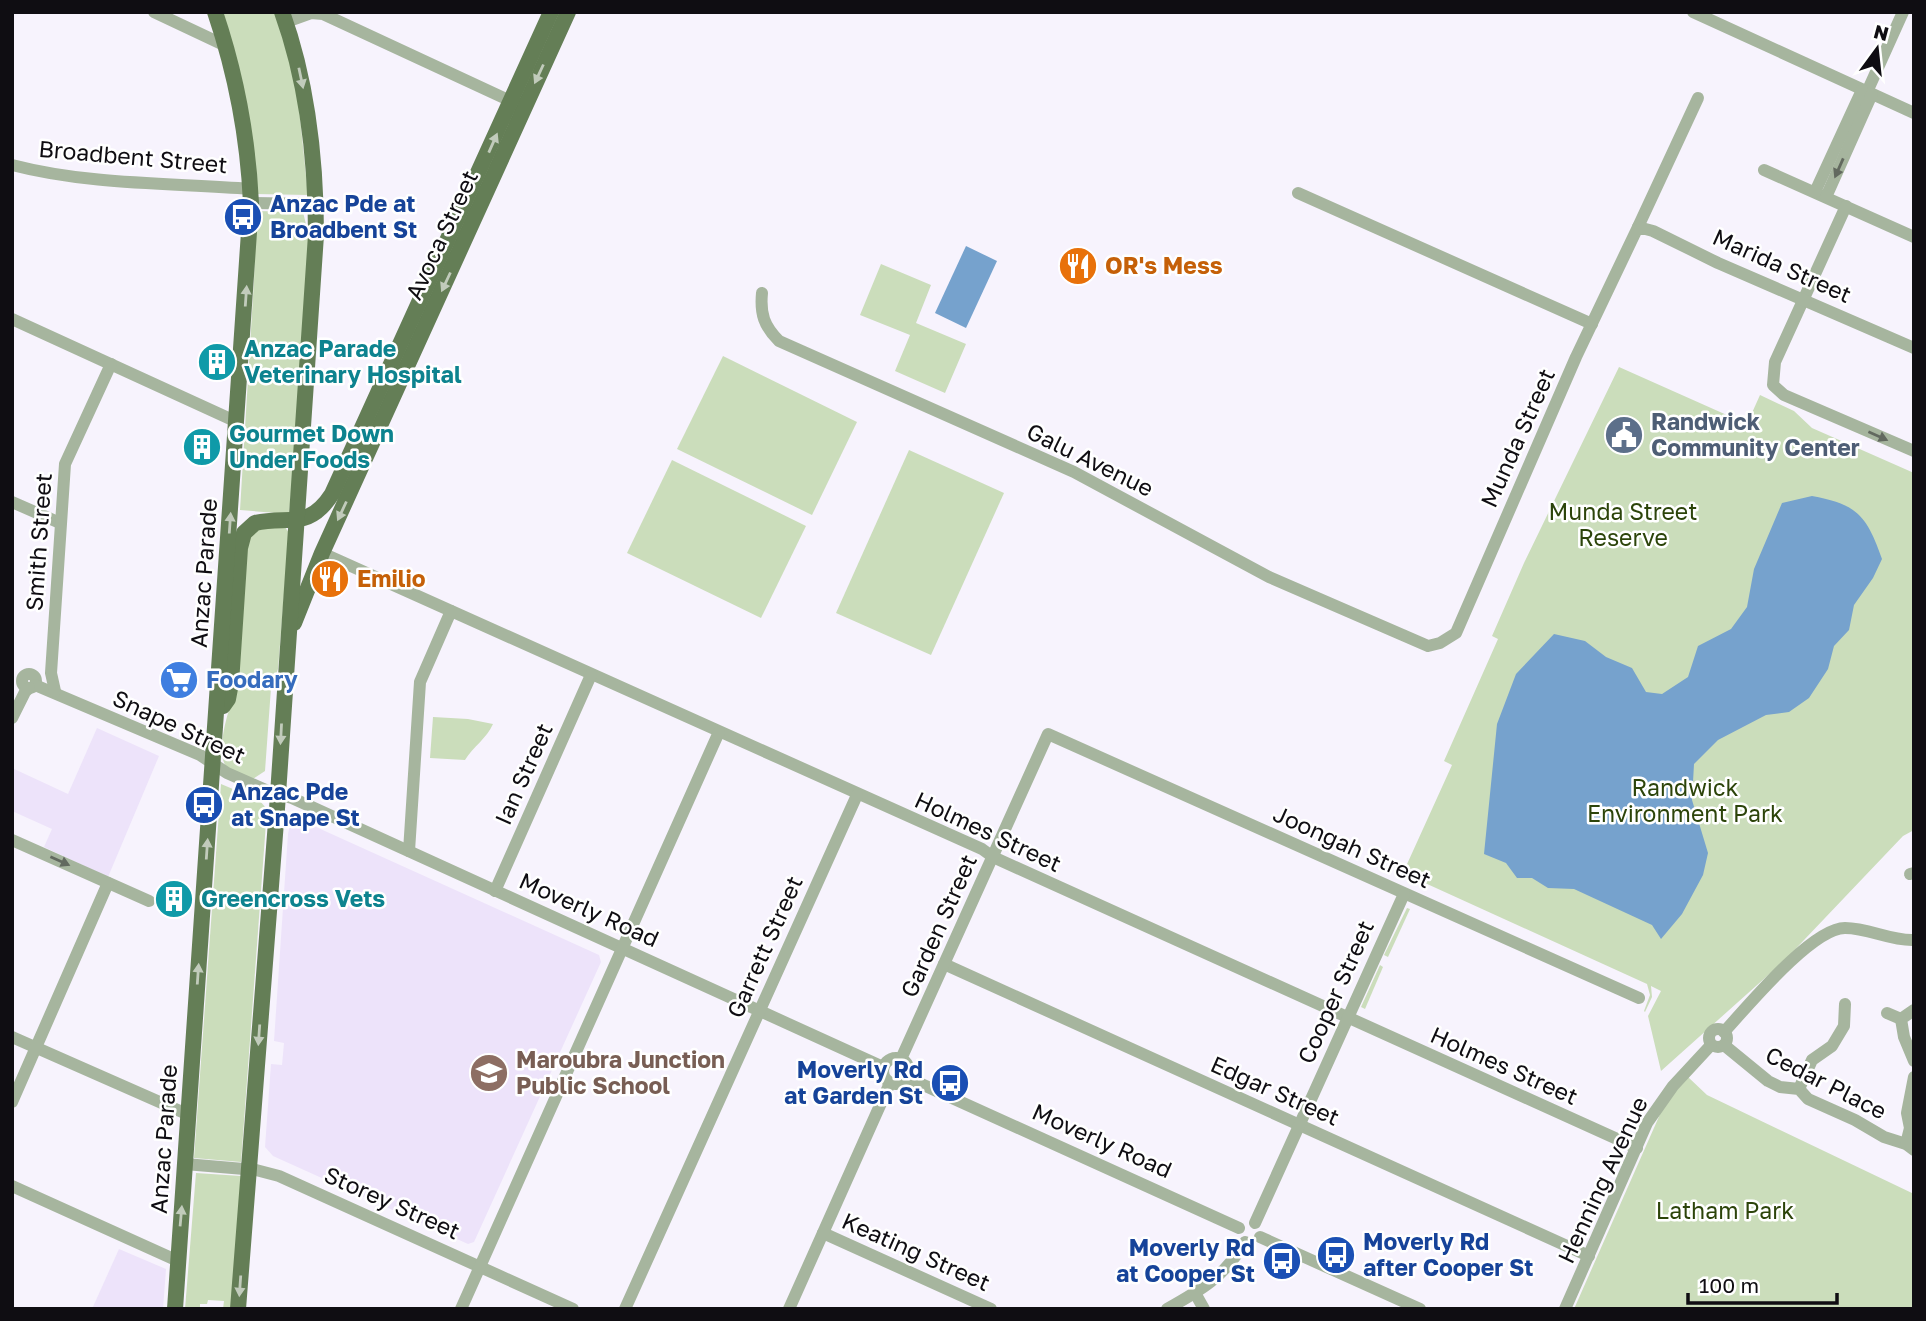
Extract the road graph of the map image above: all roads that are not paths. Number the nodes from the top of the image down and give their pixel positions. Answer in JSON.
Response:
{"nodes":[{"id":1,"x":154,"y":12,"type":"edge"},
{"id":2,"x":215,"y":12,"type":"edge"},
{"id":3,"x":551,"y":12,"type":"edge"},
{"id":4,"x":568,"y":12,"type":"edge"},
{"id":5,"x":1693,"y":12,"type":"edge"},
{"id":6,"x":1903,"y":12,"type":"edge"},
{"id":7,"x":284,"y":17,"type":"edge"},
{"id":8,"x":224,"y":44,"type":"junction"},
{"id":9,"x":1867,"y":92,"type":"junction"},
{"id":10,"x":1698,"y":98,"type":"dead end"},
{"id":11,"x":518,"y":104,"type":"junction"},
{"id":12,"x":1914,"y":113,"type":"edge"},
{"id":13,"x":12,"y":165,"type":"edge"},
{"id":14,"x":1764,"y":170,"type":"dead end"},
{"id":15,"x":1298,"y":193,"type":"dead end"},
{"id":16,"x":1821,"y":195,"type":"junction"},
{"id":17,"x":251,"y":196,"type":"junction"},
{"id":18,"x":316,"y":204,"type":"junction"},
{"id":19,"x":1846,"y":206,"type":"junction"},
{"id":20,"x":1637,"y":230,"type":"junction"},
{"id":21,"x":1914,"y":237,"type":"edge"},
{"id":22,"x":762,"y":293,"type":"dead end"},
{"id":23,"x":1804,"y":299,"type":"junction"},
{"id":24,"x":12,"y":319,"type":"edge"},
{"id":25,"x":1592,"y":324,"type":"junction"},
{"id":26,"x":1914,"y":348,"type":"edge"},
{"id":27,"x":403,"y":357,"type":"junction"},
{"id":28,"x":111,"y":364,"type":"junction"},
{"id":29,"x":237,"y":422,"type":"junction"},
{"id":30,"x":1914,"y":451,"type":"edge"},
{"id":31,"x":300,"y":484,"type":"junction"},
{"id":32,"x":332,"y":494,"type":"junction"},
{"id":33,"x":12,"y":502,"type":"edge"},
{"id":34,"x":296,"y":521,"type":"junction"},
{"id":35,"x":60,"y":523,"type":"junction"},
{"id":36,"x":322,"y":553,"type":"junction"},
{"id":37,"x":451,"y":611,"type":"junction"},
{"id":38,"x":1428,"y":646,"type":"joint"},
{"id":39,"x":285,"y":673,"type":"junction"},
{"id":40,"x":592,"y":675,"type":"junction"},
{"id":41,"x":24,"y":681,"type":"edge"},
{"id":42,"x":59,"y":693,"type":"junction"},
{"id":43,"x":217,"y":713,"type":"junction"},
{"id":44,"x":12,"y":718,"type":"edge"},
{"id":45,"x":719,"y":732,"type":"junction"},
{"id":46,"x":1048,"y":734,"type":"joint"},
{"id":47,"x":213,"y":764,"type":"junction"},
{"id":48,"x":278,"y":794,"type":"junction"},
{"id":49,"x":857,"y":795,"type":"junction"},
{"id":50,"x":12,"y":839,"type":"edge"},
{"id":51,"x":409,"y":851,"type":"junction"},
{"id":52,"x":993,"y":858,"type":"junction"},
{"id":53,"x":108,"y":883,"type":"junction"},
{"id":54,"x":495,"y":891,"type":"junction"},
{"id":55,"x":1404,"y":894,"type":"junction"},
{"id":56,"x":149,"y":901,"type":"dead end"},
{"id":57,"x":1914,"y":940,"type":"edge"},
{"id":58,"x":622,"y":947,"type":"junction"},
{"id":59,"x":944,"y":964,"type":"junction"},
{"id":60,"x":1639,"y":998,"type":"dead end"},
{"id":61,"x":1845,"y":1004,"type":"dead end"},
{"id":62,"x":1914,"y":1010,"type":"edge"},
{"id":63,"x":759,"y":1011,"type":"junction"},
{"id":64,"x":1887,"y":1013,"type":"dead end"},
{"id":65,"x":1347,"y":1019,"type":"junction"},
{"id":66,"x":1901,"y":1019,"type":"junction"},
{"id":67,"x":12,"y":1037,"type":"edge"},
{"id":68,"x":1720,"y":1040,"type":"junction"},
{"id":69,"x":37,"y":1048,"type":"junction"},
{"id":70,"x":901,"y":1059,"type":"junction"},
{"id":71,"x":1914,"y":1061,"type":"edge"},
{"id":72,"x":883,"y":1067,"type":"junction"},
{"id":73,"x":1914,"y":1077,"type":"edge"},
{"id":74,"x":908,"y":1078,"type":"junction"},
{"id":75,"x":890,"y":1083,"type":"junction"},
{"id":76,"x":1799,"y":1089,"type":"junction"},
{"id":77,"x":12,"y":1102,"type":"edge"},
{"id":78,"x":189,"y":1115,"type":"junction"},
{"id":79,"x":1299,"y":1125,"type":"junction"},
{"id":80,"x":1910,"y":1147,"type":"edge"},
{"id":81,"x":1637,"y":1148,"type":"junction"},
{"id":82,"x":186,"y":1164,"type":"junction"},
{"id":83,"x":249,"y":1169,"type":"junction"},
{"id":84,"x":12,"y":1186,"type":"edge"},
{"id":85,"x":1255,"y":1223,"type":"junction"},
{"id":86,"x":1239,"y":1228,"type":"junction"},
{"id":87,"x":823,"y":1233,"type":"junction"},
{"id":88,"x":1259,"y":1237,"type":"junction"},
{"id":89,"x":1245,"y":1242,"type":"junction"},
{"id":90,"x":1590,"y":1256,"type":"junction"},
{"id":91,"x":178,"y":1261,"type":"junction"},
{"id":92,"x":480,"y":1266,"type":"junction"},
{"id":93,"x":1195,"y":1293,"type":"junction"},
{"id":94,"x":174,"y":1309,"type":"edge"},
{"id":95,"x":238,"y":1309,"type":"edge"},
{"id":96,"x":461,"y":1309,"type":"edge"},
{"id":97,"x":573,"y":1309,"type":"edge"},
{"id":98,"x":625,"y":1309,"type":"edge"},
{"id":99,"x":789,"y":1309,"type":"edge"},
{"id":100,"x":991,"y":1309,"type":"edge"},
{"id":101,"x":1167,"y":1309,"type":"edge"},
{"id":102,"x":1204,"y":1309,"type":"edge"},
{"id":103,"x":1420,"y":1309,"type":"edge"},
{"id":104,"x":1565,"y":1309,"type":"edge"}],
"edges":[{"from":1,"to":8,"type":"street"},
{"from":2,"to":8,"type":"main road","name":"Anzac Parade"},
{"from":3,"to":11,"type":"main road","name":"Avoca Street"},
{"from":4,"to":11,"type":"main road","name":"Avoca Street","one_way":true},
{"from":5,"to":9,"type":"street"},
{"from":6,"to":9,"type":"street"},
{"from":7,"to":11,"type":"street"},
{"from":7,"to":18,"type":"main road","one_way":true},
{"from":8,"to":17,"type":"main road","name":"Anzac Parade"},
{"from":9,"to":12,"type":"street"},
{"from":9,"to":16,"type":"street"},
{"from":10,"to":20,"type":"street","name":"Munda Street"},
{"from":11,"to":27,"type":"main road","name":"Avoca Street"},
{"from":13,"to":17,"type":"street","name":"Broadbent Street"},
{"from":14,"to":16,"type":"street"},
{"from":15,"to":25,"type":"street"},
{"from":16,"to":19,"type":"street"},
{"from":17,"to":18,"type":"street","name":"Broadbent Street"},
{"from":29,"to":17,"type":"main road","name":"Anzac Parade","one_way":true},
{"from":18,"to":31,"type":"main road"},
{"from":19,"to":21,"type":"street"},
{"from":19,"to":23,"type":"street"},
{"from":20,"to":23,"type":"street","name":"Marida Street"},
{"from":20,"to":25,"type":"street","name":"Munda Street"},
{"from":22,"to":38,"type":"street","name":"Galu Avenue"},
{"from":23,"to":26,"type":"street","name":"Marida Street"},
{"from":23,"to":30,"type":"street","one_way":true},
{"from":24,"to":28,"type":"street"},
{"from":25,"to":38,"type":"street","name":"Munda Street"},
{"from":27,"to":32,"type":"main road","name":"Avoca Street"},
{"from":27,"to":36,"type":"main road","name":"Avoca Street","one_way":true},
{"from":28,"to":29,"type":"street"},
{"from":28,"to":35,"type":"street","name":"Smith Street"},
{"from":43,"to":29,"type":"main road","name":"Anzac Parade","one_way":true},
{"from":31,"to":32,"type":"main road"},
{"from":31,"to":34,"type":"main road"},
{"from":32,"to":34,"type":"main road"},
{"from":33,"to":35,"type":"street"},
{"from":34,"to":39,"type":"main road"},
{"from":34,"to":43,"type":"main road"},
{"from":35,"to":42,"type":"street","name":"Smith Street"},
{"from":36,"to":37,"type":"street","name":"Holmes Street"},
{"from":36,"to":39,"type":"main road","name":"Avoca Street"},
{"from":37,"to":40,"type":"street","name":"Holmes Street"},
{"from":37,"to":51,"type":"street"},
{"from":39,"to":48,"type":"main road","one_way":true},
{"from":40,"to":45,"type":"street","name":"Holmes Street"},
{"from":40,"to":54,"type":"street","name":"Ian Street"},
{"from":41,"to":42,"type":"street","name":"Snape Street"},
{"from":41,"to":44,"type":"street"},
{"from":42,"to":47,"type":"street","name":"Snape Street"},
{"from":43,"to":47,"type":"main road","name":"Anzac Parade"},
{"from":45,"to":49,"type":"street","name":"Holmes Street"},
{"from":45,"to":58,"type":"street"},
{"from":46,"to":52,"type":"street","name":"Garden Street"},
{"from":46,"to":55,"type":"street","name":"Joongah Street"},
{"from":47,"to":48,"type":"street","name":"Snape Street"},
{"from":78,"to":47,"type":"main road","name":"Anzac Parade","one_way":true},
{"from":48,"to":51,"type":"street","name":"Moverly Road"},
{"from":48,"to":83,"type":"main road","one_way":true},
{"from":49,"to":52,"type":"street","name":"Holmes Street"},
{"from":49,"to":63,"type":"street","name":"Garrett Street"},
{"from":50,"to":53,"type":"street","one_way":true},
{"from":51,"to":54,"type":"street","name":"Moverly Road"},
{"from":52,"to":59,"type":"street","name":"Garden Street"},
{"from":52,"to":65,"type":"street","name":"Holmes Street"},
{"from":53,"to":56,"type":"street"},
{"from":53,"to":69,"type":"street"},
{"from":54,"to":58,"type":"street","name":"Moverly Road"},
{"from":55,"to":60,"type":"street","name":"Joongah Street"},
{"from":55,"to":65,"type":"street","name":"Cooper Street"},
{"from":57,"to":68,"type":"street","name":"Henning Avenue"},
{"from":58,"to":63,"type":"street","name":"Moverly Road"},
{"from":58,"to":92,"type":"street"},
{"from":59,"to":70,"type":"street","name":"Garden Street"},
{"from":59,"to":79,"type":"street","name":"Edgar Street"},
{"from":61,"to":76,"type":"street"},
{"from":62,"to":66,"type":"street"},
{"from":63,"to":72,"type":"street","name":"Moverly Road"},
{"from":63,"to":98,"type":"street","name":"Garrett Street"},
{"from":64,"to":66,"type":"street"},
{"from":65,"to":79,"type":"street","name":"Cooper Street"},
{"from":65,"to":81,"type":"street","name":"Holmes Street"},
{"from":66,"to":71,"type":"street"},
{"from":67,"to":69,"type":"street"},
{"from":68,"to":76,"type":"street","name":"Cedar Place"},
{"from":68,"to":81,"type":"street","name":"Henning Avenue"},
{"from":69,"to":77,"type":"street"},
{"from":69,"to":78,"type":"street"},
{"from":70,"to":72,"type":"street"},
{"from":70,"to":74,"type":"street"},
{"from":72,"to":75,"type":"street"},
{"from":73,"to":80,"type":"street"},
{"from":74,"to":75,"type":"street"},
{"from":74,"to":86,"type":"street","name":"Moverly Road"},
{"from":75,"to":87,"type":"street"},
{"from":76,"to":80,"type":"street","name":"Cedar Place"},
{"from":78,"to":82,"type":"main road","name":"Anzac Parade"},
{"from":79,"to":85,"type":"street","name":"Cooper Street"},
{"from":79,"to":90,"type":"street","name":"Edgar Street"},
{"from":81,"to":90,"type":"street","name":"Henning Avenue"},
{"from":82,"to":83,"type":"street","name":"Storey Street"},
{"from":91,"to":82,"type":"main road","name":"Anzac Parade","one_way":true},
{"from":83,"to":92,"type":"street","name":"Storey Street"},
{"from":83,"to":95,"type":"main road","one_way":true},
{"from":84,"to":91,"type":"street"},
{"from":85,"to":86,"type":"street"},
{"from":85,"to":88,"type":"street"},
{"from":86,"to":89,"type":"street"},
{"from":87,"to":99,"type":"street"},
{"from":87,"to":100,"type":"street","name":"Keating Street"},
{"from":88,"to":89,"type":"street"},
{"from":88,"to":103,"type":"street"},
{"from":89,"to":93,"type":"street"},
{"from":90,"to":104,"type":"street","name":"Henning Avenue"},
{"from":91,"to":94,"type":"main road","name":"Anzac Parade"},
{"from":92,"to":96,"type":"street"},
{"from":92,"to":97,"type":"street","name":"Storey Street"},
{"from":93,"to":101,"type":"street"},
{"from":93,"to":102,"type":"street"}]}
